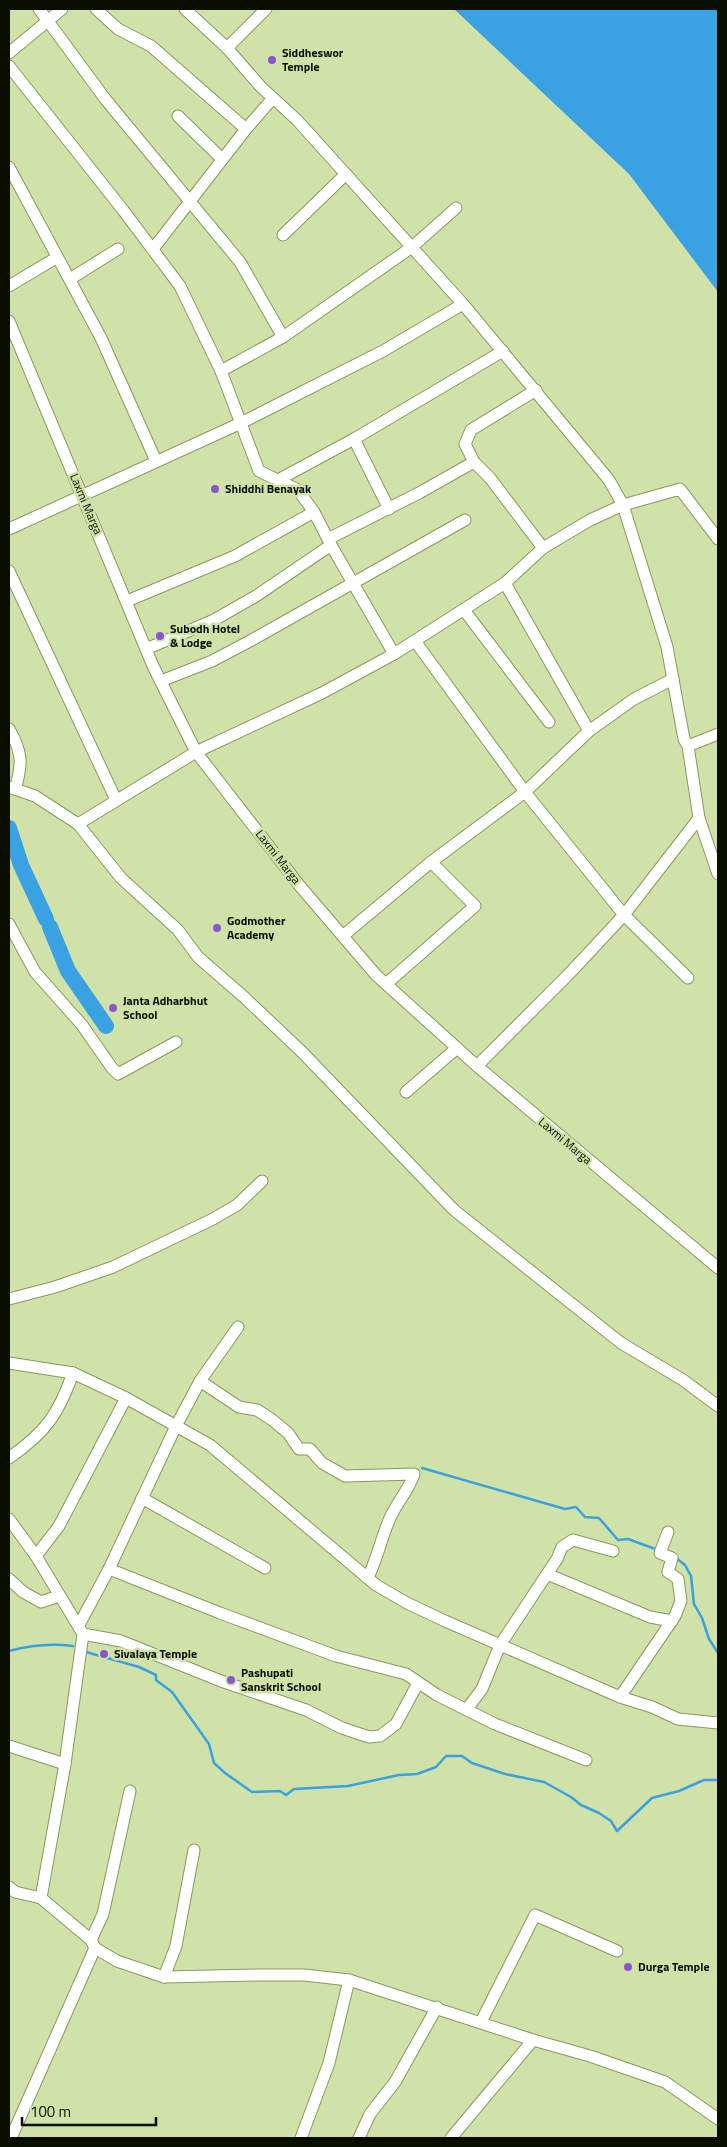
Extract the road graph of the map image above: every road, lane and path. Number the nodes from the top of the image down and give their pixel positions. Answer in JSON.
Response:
{"nodes":[{"id":1,"x":39,"y":9,"type":"edge"},
{"id":2,"x":62,"y":9,"type":"edge"},
{"id":3,"x":96,"y":9,"type":"edge"},
{"id":4,"x":185,"y":9,"type":"edge"},
{"id":5,"x":266,"y":9,"type":"edge"},
{"id":6,"x":46,"y":21,"type":"junction"},
{"id":7,"x":227,"y":48,"type":"junction"},
{"id":8,"x":9,"y":52,"type":"edge"},
{"id":9,"x":9,"y":66,"type":"edge"},
{"id":10,"x":273,"y":98,"type":"junction"},
{"id":11,"x":178,"y":116,"type":"dead end"},
{"id":12,"x":246,"y":129,"type":"junction"},
{"id":13,"x":222,"y":159,"type":"junction"},
{"id":14,"x":9,"y":167,"type":"edge"},
{"id":15,"x":346,"y":174,"type":"junction"},
{"id":16,"x":190,"y":200,"type":"junction"},
{"id":17,"x":456,"y":208,"type":"dead end"},
{"id":18,"x":283,"y":235,"type":"dead end"},
{"id":19,"x":412,"y":247,"type":"junction"},
{"id":20,"x":118,"y":249,"type":"dead end"},
{"id":21,"x":153,"y":249,"type":"junction"},
{"id":22,"x":56,"y":258,"type":"junction"},
{"id":23,"x":70,"y":279,"type":"junction"},
{"id":24,"x":9,"y":286,"type":"edge"},
{"id":25,"x":463,"y":304,"type":"junction"},
{"id":26,"x":9,"y":321,"type":"edge"},
{"id":27,"x":284,"y":337,"type":"junction"},
{"id":28,"x":503,"y":351,"type":"junction"},
{"id":29,"x":221,"y":371,"type":"junction"},
{"id":30,"x":536,"y":390,"type":"junction"},
{"id":31,"x":241,"y":423,"type":"junction"},
{"id":32,"x":354,"y":439,"type":"junction"},
{"id":33,"x":156,"y":461,"type":"junction"},
{"id":34,"x":474,"y":462,"type":"junction"},
{"id":35,"x":278,"y":480,"type":"junction"},
{"id":36,"x":81,"y":495,"type":"junction"},
{"id":37,"x":623,"y":505,"type":"junction"},
{"id":38,"x":389,"y":509,"type":"junction"},
{"id":39,"x":314,"y":512,"type":"junction"},
{"id":40,"x":465,"y":520,"type":"dead end"},
{"id":41,"x":9,"y":529,"type":"edge"},
{"id":42,"x":718,"y":539,"type":"edge"},
{"id":43,"x":329,"y":542,"type":"junction"},
{"id":44,"x":543,"y":548,"type":"junction"},
{"id":45,"x":9,"y":571,"type":"edge"},
{"id":46,"x":354,"y":583,"type":"junction"},
{"id":47,"x":505,"y":583,"type":"junction"},
{"id":48,"x":127,"y":601,"type":"junction"},
{"id":49,"x":464,"y":610,"type":"junction"},
{"id":50,"x":415,"y":641,"type":"junction"},
{"id":51,"x":146,"y":649,"type":"junction"},
{"id":52,"x":394,"y":654,"type":"junction"},
{"id":53,"x":673,"y":679,"type":"junction"},
{"id":54,"x":161,"y":681,"type":"junction"},
{"id":55,"x":548,"y":722,"type":"dead end"},
{"id":56,"x":9,"y":729,"type":"edge"},
{"id":57,"x":589,"y":731,"type":"junction"},
{"id":58,"x":718,"y":734,"type":"edge"},
{"id":59,"x":688,"y":746,"type":"junction"},
{"id":60,"x":196,"y":752,"type":"junction"},
{"id":61,"x":12,"y":788,"type":"edge"},
{"id":62,"x":526,"y":792,"type":"junction"},
{"id":63,"x":116,"y":800,"type":"junction"},
{"id":64,"x":699,"y":818,"type":"junction"},
{"id":65,"x":78,"y":824,"type":"junction"},
{"id":66,"x":706,"y":838,"type":"junction"},
{"id":67,"x":718,"y":843,"type":"edge"},
{"id":68,"x":431,"y":862,"type":"junction"},
{"id":69,"x":718,"y":874,"type":"edge"},
{"id":70,"x":624,"y":915,"type":"junction"},
{"id":71,"x":9,"y":924,"type":"edge"},
{"id":72,"x":344,"y":935,"type":"junction"},
{"id":73,"x":688,"y":978,"type":"dead end"},
{"id":74,"x":386,"y":984,"type":"junction"},
{"id":75,"x":176,"y":1042,"type":"dead end"},
{"id":76,"x":457,"y":1048,"type":"junction"},
{"id":77,"x":477,"y":1066,"type":"junction"},
{"id":78,"x":406,"y":1092,"type":"dead end"},
{"id":79,"x":262,"y":1181,"type":"dead end"},
{"id":80,"x":718,"y":1268,"type":"edge"},
{"id":81,"x":9,"y":1299,"type":"edge"},
{"id":82,"x":238,"y":1327,"type":"dead end"},
{"id":83,"x":9,"y":1362,"type":"edge"},
{"id":84,"x":74,"y":1373,"type":"junction"},
{"id":85,"x":200,"y":1381,"type":"junction"},
{"id":86,"x":126,"y":1398,"type":"junction"},
{"id":87,"x":718,"y":1406,"type":"edge"},
{"id":88,"x":176,"y":1426,"type":"junction"},
{"id":89,"x":9,"y":1458,"type":"edge"},
{"id":90,"x":142,"y":1498,"type":"junction"},
{"id":91,"x":9,"y":1519,"type":"edge"},
{"id":92,"x":668,"y":1532,"type":"dead end"},
{"id":93,"x":613,"y":1551,"type":"dead end"},
{"id":94,"x":36,"y":1556,"type":"junction"},
{"id":95,"x":265,"y":1568,"type":"dead end"},
{"id":96,"x":109,"y":1569,"type":"junction"},
{"id":97,"x":547,"y":1574,"type":"junction"},
{"id":98,"x":366,"y":1577,"type":"junction"},
{"id":99,"x":9,"y":1579,"type":"edge"},
{"id":100,"x":59,"y":1596,"type":"junction"},
{"id":101,"x":672,"y":1621,"type":"junction"},
{"id":102,"x":81,"y":1630,"type":"junction"},
{"id":103,"x":500,"y":1645,"type":"junction"},
{"id":104,"x":418,"y":1683,"type":"junction"},
{"id":105,"x":620,"y":1697,"type":"junction"},
{"id":106,"x":468,"y":1709,"type":"junction"},
{"id":107,"x":718,"y":1723,"type":"edge"},
{"id":108,"x":9,"y":1746,"type":"edge"},
{"id":109,"x":586,"y":1760,"type":"dead end"},
{"id":110,"x":65,"y":1764,"type":"junction"},
{"id":111,"x":130,"y":1791,"type":"dead end"},
{"id":112,"x":194,"y":1850,"type":"dead end"},
{"id":113,"x":9,"y":1886,"type":"edge"},
{"id":114,"x":41,"y":1898,"type":"junction"},
{"id":115,"x":93,"y":1944,"type":"junction"},
{"id":116,"x":617,"y":1950,"type":"dead end"},
{"id":117,"x":164,"y":1977,"type":"junction"},
{"id":118,"x":349,"y":1980,"type":"junction"},
{"id":119,"x":437,"y":2007,"type":"junction"},
{"id":120,"x":481,"y":2022,"type":"junction"},
{"id":121,"x":533,"y":2040,"type":"junction"},
{"id":122,"x":718,"y":2119,"type":"edge"},
{"id":123,"x":11,"y":2138,"type":"edge"},
{"id":124,"x":301,"y":2138,"type":"edge"},
{"id":125,"x":359,"y":2138,"type":"edge"},
{"id":126,"x":451,"y":2138,"type":"edge"}],
"edges":[{"from":1,"to":6,"type":"street"},
{"from":2,"to":6,"type":"street"},
{"from":3,"to":12,"type":"street"},
{"from":4,"to":7,"type":"street"},
{"from":5,"to":7,"type":"street"},
{"from":6,"to":8,"type":"street"},
{"from":6,"to":16,"type":"street"},
{"from":7,"to":10,"type":"street"},
{"from":9,"to":21,"type":"street"},
{"from":10,"to":12,"type":"street"},
{"from":10,"to":15,"type":"street"},
{"from":11,"to":13,"type":"street"},
{"from":12,"to":13,"type":"street"},
{"from":13,"to":16,"type":"street"},
{"from":14,"to":22,"type":"street"},
{"from":15,"to":18,"type":"street"},
{"from":15,"to":19,"type":"street"},
{"from":16,"to":21,"type":"street"},
{"from":16,"to":27,"type":"street"},
{"from":17,"to":19,"type":"street"},
{"from":19,"to":25,"type":"street"},
{"from":19,"to":27,"type":"street"},
{"from":20,"to":23,"type":"street"},
{"from":21,"to":29,"type":"street"},
{"from":22,"to":23,"type":"street"},
{"from":22,"to":24,"type":"street"},
{"from":23,"to":33,"type":"street"},
{"from":25,"to":28,"type":"street"},
{"from":25,"to":31,"type":"street"},
{"from":26,"to":36,"type":"street","name":"Laxmi Marga"},
{"from":27,"to":29,"type":"street"},
{"from":28,"to":30,"type":"street"},
{"from":28,"to":32,"type":"street"},
{"from":29,"to":31,"type":"street"},
{"from":30,"to":34,"type":"street"},
{"from":30,"to":37,"type":"street"},
{"from":31,"to":33,"type":"street"},
{"from":31,"to":35,"type":"street"},
{"from":32,"to":35,"type":"street"},
{"from":32,"to":38,"type":"street"},
{"from":33,"to":36,"type":"street"},
{"from":34,"to":38,"type":"street"},
{"from":34,"to":44,"type":"street"},
{"from":35,"to":39,"type":"street"},
{"from":36,"to":41,"type":"street"},
{"from":36,"to":48,"type":"street","name":"Laxmi Marga"},
{"from":37,"to":42,"type":"street"},
{"from":37,"to":44,"type":"street"},
{"from":37,"to":53,"type":"street"},
{"from":38,"to":43,"type":"street"},
{"from":39,"to":43,"type":"street"},
{"from":39,"to":48,"type":"street"},
{"from":40,"to":46,"type":"street"},
{"from":43,"to":46,"type":"street"},
{"from":43,"to":51,"type":"street"},
{"from":44,"to":47,"type":"street"},
{"from":45,"to":63,"type":"street"},
{"from":46,"to":52,"type":"street"},
{"from":46,"to":54,"type":"street"},
{"from":47,"to":49,"type":"street"},
{"from":47,"to":57,"type":"street"},
{"from":48,"to":51,"type":"street","name":"Laxmi Marga"},
{"from":49,"to":50,"type":"street"},
{"from":49,"to":55,"type":"street"},
{"from":50,"to":52,"type":"street"},
{"from":50,"to":62,"type":"street"},
{"from":51,"to":54,"type":"street","name":"Laxmi Marga"},
{"from":52,"to":60,"type":"street"},
{"from":53,"to":57,"type":"street"},
{"from":53,"to":59,"type":"street"},
{"from":54,"to":60,"type":"street","name":"Laxmi Marga"},
{"from":56,"to":61,"type":"street"},
{"from":57,"to":62,"type":"street"},
{"from":58,"to":59,"type":"street"},
{"from":59,"to":64,"type":"street"},
{"from":60,"to":63,"type":"street"},
{"from":60,"to":72,"type":"street","name":"Laxmi Marga"},
{"from":61,"to":65,"type":"street"},
{"from":62,"to":68,"type":"street"},
{"from":62,"to":70,"type":"street"},
{"from":63,"to":65,"type":"street"},
{"from":64,"to":66,"type":"street"},
{"from":64,"to":70,"type":"street"},
{"from":65,"to":87,"type":"street"},
{"from":66,"to":67,"type":"street"},
{"from":66,"to":69,"type":"street"},
{"from":68,"to":72,"type":"street"},
{"from":68,"to":74,"type":"street"},
{"from":70,"to":73,"type":"street"},
{"from":70,"to":77,"type":"street"},
{"from":71,"to":75,"type":"street"},
{"from":72,"to":74,"type":"street","name":"Laxmi Marga"},
{"from":74,"to":76,"type":"street","name":"Laxmi Marga"},
{"from":76,"to":77,"type":"street","name":"Laxmi Marga"},
{"from":76,"to":78,"type":"street"},
{"from":77,"to":80,"type":"street","name":"Laxmi Marga"},
{"from":79,"to":81,"type":"street"},
{"from":82,"to":85,"type":"street"},
{"from":83,"to":84,"type":"street"},
{"from":84,"to":86,"type":"street"},
{"from":84,"to":89,"type":"street"},
{"from":85,"to":88,"type":"street"},
{"from":85,"to":98,"type":"street"},
{"from":86,"to":88,"type":"street"},
{"from":86,"to":94,"type":"street"},
{"from":88,"to":90,"type":"street"},
{"from":88,"to":98,"type":"street"},
{"from":90,"to":95,"type":"street"},
{"from":90,"to":96,"type":"street"},
{"from":91,"to":94,"type":"street"},
{"from":92,"to":101,"type":"street"},
{"from":93,"to":97,"type":"street"},
{"from":94,"to":100,"type":"street"},
{"from":96,"to":102,"type":"street"},
{"from":96,"to":104,"type":"street"},
{"from":97,"to":101,"type":"street"},
{"from":97,"to":103,"type":"street"},
{"from":98,"to":103,"type":"street"},
{"from":99,"to":100,"type":"street"},
{"from":100,"to":102,"type":"street"},
{"from":101,"to":105,"type":"street"},
{"from":102,"to":104,"type":"street"},
{"from":102,"to":110,"type":"street"},
{"from":103,"to":105,"type":"street"},
{"from":103,"to":106,"type":"street"},
{"from":104,"to":106,"type":"street"},
{"from":105,"to":107,"type":"street"},
{"from":106,"to":109,"type":"street"},
{"from":108,"to":110,"type":"street"},
{"from":110,"to":114,"type":"street"},
{"from":111,"to":115,"type":"street"},
{"from":112,"to":117,"type":"street"},
{"from":113,"to":114,"type":"street"},
{"from":114,"to":115,"type":"street"},
{"from":115,"to":117,"type":"street"},
{"from":115,"to":123,"type":"street"},
{"from":116,"to":120,"type":"street"},
{"from":117,"to":118,"type":"street"},
{"from":118,"to":119,"type":"street"},
{"from":118,"to":124,"type":"street"},
{"from":119,"to":120,"type":"street"},
{"from":119,"to":125,"type":"street"},
{"from":120,"to":121,"type":"street"},
{"from":121,"to":122,"type":"street"},
{"from":121,"to":126,"type":"street"}]}
